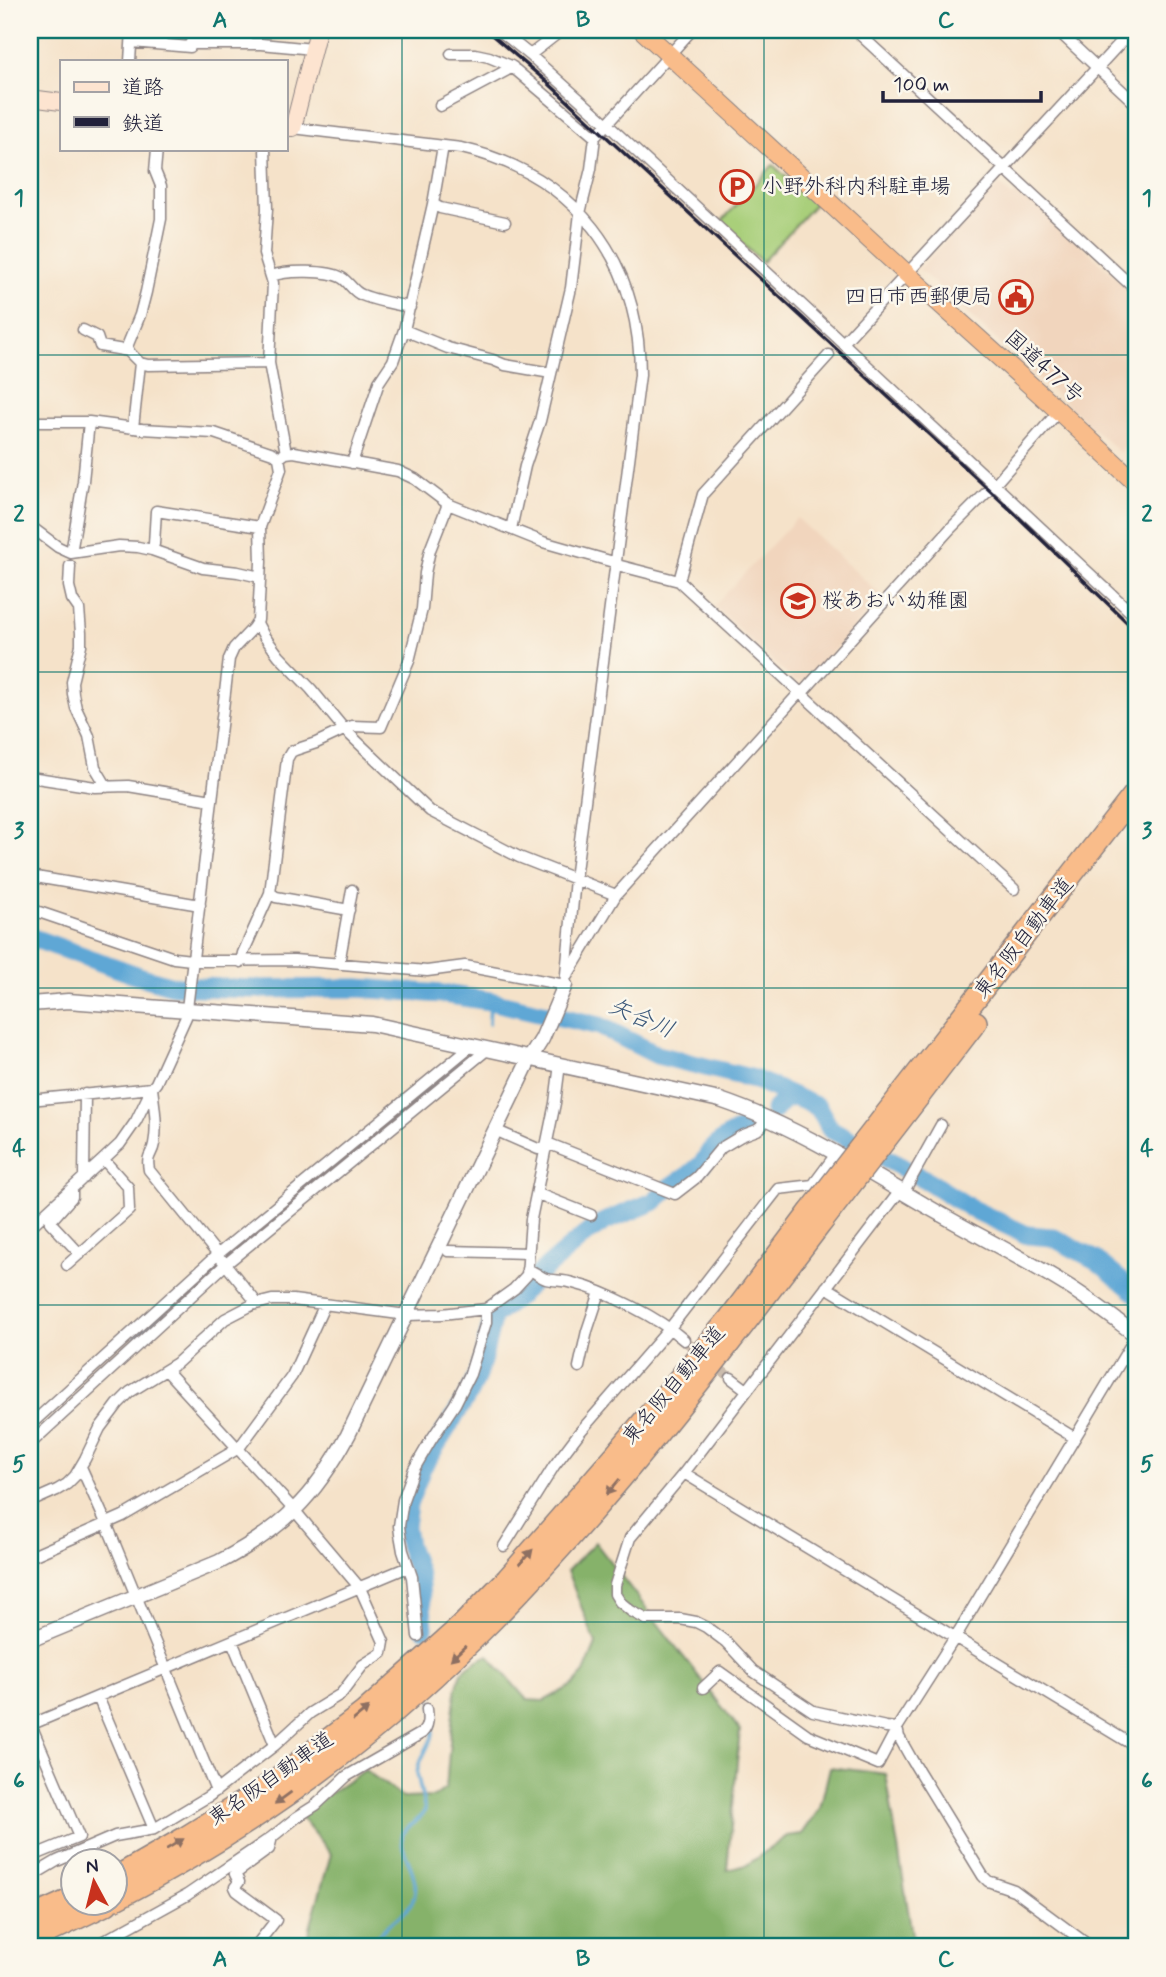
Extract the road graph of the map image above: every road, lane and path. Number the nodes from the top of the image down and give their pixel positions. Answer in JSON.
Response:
{"nodes":[{"id":1,"x":132,"y":30,"type":"edge"},
{"id":2,"x":194,"y":30,"type":"edge"},
{"id":3,"x":230,"y":30,"type":"edge"},
{"id":4,"x":318,"y":30,"type":"edge"},
{"id":5,"x":499,"y":30,"type":"edge"},
{"id":6,"x":562,"y":30,"type":"edge"},
{"id":7,"x":642,"y":30,"type":"edge"},
{"id":8,"x":692,"y":30,"type":"edge"},
{"id":9,"x":855,"y":30,"type":"edge"},
{"id":10,"x":1057,"y":30,"type":"edge"},
{"id":11,"x":1132,"y":30,"type":"edge"},
{"id":12,"x":132,"y":42,"type":"junction"},
{"id":13,"x":228,"y":43,"type":"junction"},
{"id":14,"x":190,"y":44,"type":"junction"},
{"id":15,"x":313,"y":49,"type":"junction"},
{"id":16,"x":451,"y":54,"type":"dead end"},
{"id":17,"x":530,"y":55,"type":"junction"},
{"id":18,"x":669,"y":55,"type":"junction"},
{"id":19,"x":130,"y":60,"type":"edge"},
{"id":20,"x":1097,"y":66,"type":"junction"},
{"id":21,"x":513,"y":67,"type":"junction"},
{"id":22,"x":30,"y":98,"type":"edge"},
{"id":23,"x":60,"y":102,"type":"edge"},
{"id":24,"x":1136,"y":104,"type":"edge"},
{"id":25,"x":440,"y":106,"type":"dead end"},
{"id":26,"x":607,"y":124,"type":"junction"},
{"id":27,"x":289,"y":128,"type":"edge"},
{"id":28,"x":595,"y":138,"type":"junction"},
{"id":29,"x":443,"y":146,"type":"junction"},
{"id":30,"x":157,"y":150,"type":"edge"},
{"id":31,"x":265,"y":150,"type":"edge"},
{"id":32,"x":1005,"y":168,"type":"junction"},
{"id":33,"x":433,"y":204,"type":"junction"},
{"id":34,"x":580,"y":213,"type":"junction"},
{"id":35,"x":505,"y":222,"type":"dead end"},
{"id":36,"x":907,"y":274,"type":"junction"},
{"id":37,"x":272,"y":276,"type":"junction"},
{"id":38,"x":1136,"y":290,"type":"edge"},
{"id":39,"x":410,"y":307,"type":"junction"},
{"id":40,"x":83,"y":330,"type":"dead end"},
{"id":41,"x":404,"y":330,"type":"junction"},
{"id":42,"x":843,"y":343,"type":"junction"},
{"id":43,"x":129,"y":351,"type":"junction"},
{"id":44,"x":829,"y":355,"type":"dead end"},
{"id":45,"x":140,"y":363,"type":"junction"},
{"id":46,"x":269,"y":363,"type":"junction"},
{"id":47,"x":551,"y":373,"type":"junction"},
{"id":48,"x":1059,"y":411,"type":"junction"},
{"id":49,"x":30,"y":422,"type":"edge"},
{"id":50,"x":89,"y":422,"type":"junction"},
{"id":51,"x":133,"y":428,"type":"junction"},
{"id":52,"x":283,"y":455,"type":"junction"},
{"id":53,"x":352,"y":463,"type":"junction"},
{"id":54,"x":1136,"y":483,"type":"edge"},
{"id":55,"x":995,"y":484,"type":"junction"},
{"id":56,"x":448,"y":504,"type":"junction"},
{"id":57,"x":30,"y":526,"type":"edge"},
{"id":58,"x":260,"y":527,"type":"junction"},
{"id":59,"x":511,"y":529,"type":"junction"},
{"id":60,"x":152,"y":550,"type":"junction"},
{"id":61,"x":71,"y":553,"type":"junction"},
{"id":62,"x":617,"y":564,"type":"junction"},
{"id":63,"x":70,"y":566,"type":"dead end"},
{"id":64,"x":260,"y":577,"type":"junction"},
{"id":65,"x":679,"y":581,"type":"junction"},
{"id":66,"x":1136,"y":617,"type":"edge"},
{"id":67,"x":257,"y":623,"type":"junction"},
{"id":68,"x":801,"y":692,"type":"junction"},
{"id":69,"x":344,"y":729,"type":"junction"},
{"id":70,"x":30,"y":777,"type":"edge"},
{"id":71,"x":1136,"y":785,"type":"edge"},
{"id":72,"x":107,"y":787,"type":"junction"},
{"id":73,"x":1136,"y":792,"type":"edge"},
{"id":74,"x":212,"y":800,"type":"junction"},
{"id":75,"x":1136,"y":816,"type":"edge"},
{"id":76,"x":30,"y":876,"type":"edge"},
{"id":77,"x":575,"y":880,"type":"junction"},
{"id":78,"x":1014,"y":889,"type":"dead end"},
{"id":79,"x":352,"y":890,"type":"dead end"},
{"id":80,"x":270,"y":893,"type":"junction"},
{"id":81,"x":616,"y":894,"type":"junction"},
{"id":82,"x":1055,"y":899,"type":"junction"},
{"id":83,"x":200,"y":905,"type":"junction"},
{"id":84,"x":30,"y":909,"type":"edge"},
{"id":85,"x":348,"y":910,"type":"junction"},
{"id":86,"x":193,"y":962,"type":"junction"},
{"id":87,"x":241,"y":962,"type":"junction"},
{"id":88,"x":339,"y":963,"type":"junction"},
{"id":89,"x":565,"y":982,"type":"junction"},
{"id":90,"x":30,"y":1004,"type":"edge"},
{"id":91,"x":188,"y":1005,"type":"junction"},
{"id":92,"x":471,"y":1046,"type":"junction"},
{"id":93,"x":488,"y":1049,"type":"junction"},
{"id":94,"x":530,"y":1058,"type":"junction"},
{"id":95,"x":560,"y":1064,"type":"junction"},
{"id":96,"x":152,"y":1088,"type":"junction"},
{"id":97,"x":913,"y":1091,"type":"junction"},
{"id":98,"x":85,"y":1094,"type":"junction"},
{"id":99,"x":30,"y":1100,"type":"edge"},
{"id":100,"x":766,"y":1117,"type":"junction"},
{"id":101,"x":942,"y":1125,"type":"dead end"},
{"id":102,"x":495,"y":1130,"type":"junction"},
{"id":103,"x":547,"y":1146,"type":"junction"},
{"id":104,"x":836,"y":1154,"type":"junction"},
{"id":105,"x":104,"y":1160,"type":"junction"},
{"id":106,"x":84,"y":1178,"type":"junction"},
{"id":107,"x":72,"y":1188,"type":"junction"},
{"id":108,"x":903,"y":1190,"type":"junction"},
{"id":109,"x":538,"y":1194,"type":"junction"},
{"id":110,"x":590,"y":1214,"type":"dead end"},
{"id":111,"x":815,"y":1217,"type":"junction"},
{"id":112,"x":30,"y":1227,"type":"edge"},
{"id":113,"x":448,"y":1251,"type":"dead end"},
{"id":114,"x":528,"y":1253,"type":"junction"},
{"id":115,"x":80,"y":1254,"type":"junction"},
{"id":116,"x":222,"y":1260,"type":"junction"},
{"id":117,"x":67,"y":1265,"type":"dead end"},
{"id":118,"x":535,"y":1272,"type":"junction"},
{"id":119,"x":826,"y":1287,"type":"junction"},
{"id":120,"x":600,"y":1292,"type":"junction"},
{"id":121,"x":257,"y":1303,"type":"junction"},
{"id":122,"x":325,"y":1304,"type":"junction"},
{"id":123,"x":486,"y":1309,"type":"junction"},
{"id":124,"x":407,"y":1315,"type":"junction"},
{"id":125,"x":670,"y":1328,"type":"junction"},
{"id":126,"x":1136,"y":1336,"type":"edge"},
{"id":127,"x":684,"y":1340,"type":"tunnel mouth"},
{"id":128,"x":579,"y":1367,"type":"dead end"},
{"id":129,"x":166,"y":1370,"type":"junction"},
{"id":130,"x":731,"y":1378,"type":"tunnel mouth"},
{"id":131,"x":747,"y":1390,"type":"junction"},
{"id":132,"x":30,"y":1425,"type":"edge"},
{"id":133,"x":1075,"y":1437,"type":"junction"},
{"id":134,"x":30,"y":1444,"type":"edge"},
{"id":135,"x":239,"y":1448,"type":"junction"},
{"id":136,"x":81,"y":1467,"type":"junction"},
{"id":137,"x":684,"y":1473,"type":"junction"},
{"id":138,"x":30,"y":1502,"type":"edge"},
{"id":139,"x":295,"y":1511,"type":"junction"},
{"id":140,"x":107,"y":1525,"type":"junction"},
{"id":141,"x":504,"y":1546,"type":"dead end"},
{"id":142,"x":30,"y":1557,"type":"edge"},
{"id":143,"x":408,"y":1567,"type":"junction"},
{"id":144,"x":360,"y":1588,"type":"junction"},
{"id":145,"x":136,"y":1597,"type":"junction"},
{"id":146,"x":418,"y":1636,"type":"dead end"},
{"id":147,"x":954,"y":1636,"type":"junction"},
{"id":148,"x":30,"y":1640,"type":"edge"},
{"id":149,"x":232,"y":1641,"type":"junction"},
{"id":150,"x":165,"y":1669,"type":"junction"},
{"id":151,"x":773,"y":1684,"type":"junction"},
{"id":152,"x":703,"y":1688,"type":"dead end"},
{"id":153,"x":98,"y":1697,"type":"junction"},
{"id":154,"x":762,"y":1702,"type":"junction"},
{"id":155,"x":426,"y":1709,"type":"dead end"},
{"id":156,"x":31,"y":1725,"type":"edge"},
{"id":157,"x":897,"y":1728,"type":"junction"},
{"id":158,"x":275,"y":1745,"type":"junction"},
{"id":159,"x":1136,"y":1747,"type":"edge"},
{"id":160,"x":216,"y":1791,"type":"junction"},
{"id":161,"x":154,"y":1829,"type":"junction"},
{"id":162,"x":272,"y":1837,"type":"junction"},
{"id":163,"x":30,"y":1857,"type":"edge"},
{"id":164,"x":130,"y":1869,"type":"edge"},
{"id":165,"x":30,"y":1877,"type":"edge"},
{"id":166,"x":130,"y":1891,"type":"edge"},
{"id":167,"x":60,"y":1904,"type":"edge"},
{"id":168,"x":30,"y":1918,"type":"edge"},
{"id":169,"x":77,"y":1918,"type":"edge"},
{"id":170,"x":30,"y":1941,"type":"edge"},
{"id":171,"x":93,"y":1947,"type":"edge"},
{"id":172,"x":255,"y":1947,"type":"edge"},
{"id":173,"x":1091,"y":1947,"type":"edge"}],
"edges":[{"from":1,"to":12,"type":"street"},
{"from":2,"to":14,"type":"street"},
{"from":3,"to":13,"type":"street"},
{"from":4,"to":15,"type":"main road"},
{"from":5,"to":17,"type":"street"},
{"from":6,"to":17,"type":"street"},
{"from":7,"to":18,"type":"highway","name":"国道477号"},
{"from":8,"to":18,"type":"street"},
{"from":9,"to":32,"type":"street"},
{"from":10,"to":20,"type":"street"},
{"from":11,"to":20,"type":"street"},
{"from":12,"to":14,"type":"street"},
{"from":12,"to":19,"type":"street"},
{"from":13,"to":14,"type":"street"},
{"from":13,"to":15,"type":"street"},
{"from":15,"to":27,"type":"main road"},
{"from":16,"to":21,"type":"street"},
{"from":17,"to":26,"type":"street"},
{"from":18,"to":26,"type":"street"},
{"from":18,"to":36,"type":"highway","name":"国道477号"},
{"from":20,"to":24,"type":"street"},
{"from":20,"to":32,"type":"street"},
{"from":21,"to":25,"type":"street"},
{"from":21,"to":28,"type":"street"},
{"from":22,"to":23,"type":"main road"},
{"from":26,"to":28,"type":"street"},
{"from":26,"to":42,"type":"street"},
{"from":27,"to":29,"type":"street"},
{"from":28,"to":34,"type":"street"},
{"from":29,"to":33,"type":"street"},
{"from":29,"to":34,"type":"street"},
{"from":30,"to":43,"type":"street"},
{"from":31,"to":37,"type":"street"},
{"from":32,"to":36,"type":"street"},
{"from":32,"to":38,"type":"street"},
{"from":33,"to":35,"type":"street"},
{"from":33,"to":39,"type":"street"},
{"from":34,"to":47,"type":"street"},
{"from":34,"to":62,"type":"street"},
{"from":36,"to":42,"type":"street"},
{"from":36,"to":48,"type":"highway","name":"国道477号"},
{"from":37,"to":39,"type":"street"},
{"from":37,"to":46,"type":"street"},
{"from":39,"to":41,"type":"street"},
{"from":40,"to":43,"type":"street"},
{"from":41,"to":47,"type":"street"},
{"from":41,"to":53,"type":"street"},
{"from":42,"to":55,"type":"street"},
{"from":43,"to":45,"type":"street"},
{"from":44,"to":65,"type":"street"},
{"from":45,"to":46,"type":"street"},
{"from":45,"to":51,"type":"street"},
{"from":46,"to":52,"type":"street"},
{"from":47,"to":59,"type":"street"},
{"from":48,"to":54,"type":"highway","name":"国道477号"},
{"from":48,"to":55,"type":"street"},
{"from":49,"to":50,"type":"street"},
{"from":50,"to":51,"type":"street"},
{"from":50,"to":61,"type":"street"},
{"from":51,"to":52,"type":"street"},
{"from":52,"to":53,"type":"street"},
{"from":52,"to":58,"type":"street"},
{"from":53,"to":56,"type":"street"},
{"from":55,"to":66,"type":"street"},
{"from":55,"to":68,"type":"street"},
{"from":56,"to":59,"type":"street"},
{"from":56,"to":69,"type":"street"},
{"from":57,"to":61,"type":"street"},
{"from":58,"to":60,"type":"street"},
{"from":58,"to":64,"type":"street"},
{"from":59,"to":62,"type":"street"},
{"from":60,"to":61,"type":"street"},
{"from":60,"to":64,"type":"street"},
{"from":62,"to":65,"type":"street"},
{"from":62,"to":77,"type":"street"},
{"from":63,"to":72,"type":"street"},
{"from":64,"to":67,"type":"street"},
{"from":65,"to":68,"type":"street"},
{"from":67,"to":69,"type":"street"},
{"from":67,"to":74,"type":"street"},
{"from":68,"to":78,"type":"street"},
{"from":68,"to":81,"type":"street"},
{"from":69,"to":77,"type":"street"},
{"from":69,"to":80,"type":"street"},
{"from":70,"to":72,"type":"street"},
{"from":71,"to":82,"type":"highway"},
{"from":72,"to":74,"type":"street"},
{"from":73,"to":82,"type":"highway","name":"東名阪自動車道"},
{"from":74,"to":83,"type":"street"},
{"from":75,"to":97,"type":"highway","name":"東名阪自動車道"},
{"from":76,"to":83,"type":"street"},
{"from":77,"to":81,"type":"street"},
{"from":77,"to":89,"type":"street"},
{"from":79,"to":85,"type":"street"},
{"from":80,"to":85,"type":"street"},
{"from":80,"to":87,"type":"street"},
{"from":81,"to":89,"type":"street"},
{"from":82,"to":97,"type":"highway","name":"東名阪自動車道"},
{"from":83,"to":86,"type":"street"},
{"from":84,"to":86,"type":"street"},
{"from":85,"to":88,"type":"street"},
{"from":86,"to":87,"type":"street"},
{"from":86,"to":91,"type":"street"},
{"from":87,"to":88,"type":"street"},
{"from":88,"to":89,"type":"street"},
{"from":89,"to":94,"type":"street"},
{"from":90,"to":91,"type":"street"},
{"from":91,"to":92,"type":"street"},
{"from":91,"to":96,"type":"street"},
{"from":92,"to":93,"type":"street"},
{"from":92,"to":116,"type":"street"},
{"from":93,"to":94,"type":"street"},
{"from":93,"to":116,"type":"street"},
{"from":94,"to":95,"type":"street"},
{"from":94,"to":102,"type":"street"},
{"from":95,"to":100,"type":"street"},
{"from":95,"to":103,"type":"street"},
{"from":96,"to":98,"type":"street"},
{"from":96,"to":105,"type":"street"},
{"from":96,"to":116,"type":"street"},
{"from":97,"to":111,"type":"highway","name":"東名阪自動車道","bridge":true},
{"from":98,"to":99,"type":"street"},
{"from":98,"to":106,"type":"street"},
{"from":100,"to":103,"type":"street"},
{"from":100,"to":104,"type":"street"},
{"from":101,"to":108,"type":"street"},
{"from":102,"to":103,"type":"street"},
{"from":102,"to":124,"type":"street"},
{"from":103,"to":109,"type":"street"},
{"from":104,"to":108,"type":"street"},
{"from":104,"to":125,"type":"street"},
{"from":105,"to":106,"type":"street"},
{"from":105,"to":115,"type":"street"},
{"from":106,"to":107,"type":"street"},
{"from":107,"to":112,"type":"street"},
{"from":107,"to":115,"type":"street"},
{"from":108,"to":119,"type":"street"},
{"from":108,"to":126,"type":"street"},
{"from":109,"to":110,"type":"street"},
{"from":109,"to":114,"type":"street"},
{"from":164,"to":111,"type":"highway","name":"東名阪自動車道","one_way":true},
{"from":111,"to":166,"type":"highway","name":"東名阪自動車道","one_way":true},
{"from":113,"to":114,"type":"street"},
{"from":114,"to":118,"type":"street"},
{"from":115,"to":117,"type":"street"},
{"from":116,"to":121,"type":"street"},
{"from":116,"to":132,"type":"street"},
{"from":116,"to":134,"type":"street"},
{"from":118,"to":120,"type":"street"},
{"from":118,"to":123,"type":"street"},
{"from":119,"to":131,"type":"street"},
{"from":119,"to":133,"type":"street"},
{"from":120,"to":125,"type":"street"},
{"from":120,"to":128,"type":"street"},
{"from":121,"to":122,"type":"street"},
{"from":121,"to":129,"type":"street"},
{"from":122,"to":124,"type":"street"},
{"from":122,"to":135,"type":"street"},
{"from":123,"to":124,"type":"street"},
{"from":123,"to":143,"type":"street"},
{"from":124,"to":139,"type":"street"},
{"from":125,"to":127,"type":"street"},
{"from":125,"to":141,"type":"street"},
{"from":126,"to":133,"type":"street"},
{"from":129,"to":135,"type":"street"},
{"from":129,"to":136,"type":"street"},
{"from":130,"to":131,"type":"street"},
{"from":131,"to":137,"type":"street"},
{"from":133,"to":147,"type":"street"},
{"from":135,"to":139,"type":"street"},
{"from":135,"to":140,"type":"street"},
{"from":136,"to":138,"type":"street"},
{"from":136,"to":140,"type":"street"},
{"from":137,"to":147,"type":"street"},
{"from":137,"to":151,"type":"street"},
{"from":139,"to":144,"type":"street"},
{"from":139,"to":145,"type":"street"},
{"from":140,"to":142,"type":"street"},
{"from":140,"to":145,"type":"street"},
{"from":143,"to":144,"type":"street"},
{"from":143,"to":146,"type":"street"},
{"from":144,"to":149,"type":"street"},
{"from":144,"to":158,"type":"street"},
{"from":145,"to":148,"type":"street"},
{"from":145,"to":150,"type":"street"},
{"from":147,"to":157,"type":"street"},
{"from":147,"to":159,"type":"street"},
{"from":149,"to":150,"type":"street"},
{"from":149,"to":158,"type":"street"},
{"from":150,"to":153,"type":"street"},
{"from":150,"to":160,"type":"street"},
{"from":151,"to":154,"type":"street"},
{"from":151,"to":157,"type":"street"},
{"from":152,"to":154,"type":"street"},
{"from":153,"to":156,"type":"street"},
{"from":153,"to":161,"type":"street"},
{"from":154,"to":157,"type":"street"},
{"from":155,"to":162,"type":"street"},
{"from":156,"to":163,"type":"street"},
{"from":157,"to":173,"type":"street"},
{"from":158,"to":160,"type":"street"},
{"from":160,"to":161,"type":"street"},
{"from":161,"to":165,"type":"street"},
{"from":162,"to":171,"type":"street"},
{"from":162,"to":172,"type":"street"},
{"from":167,"to":168,"type":"highway"},
{"from":169,"to":170,"type":"highway"}]}
